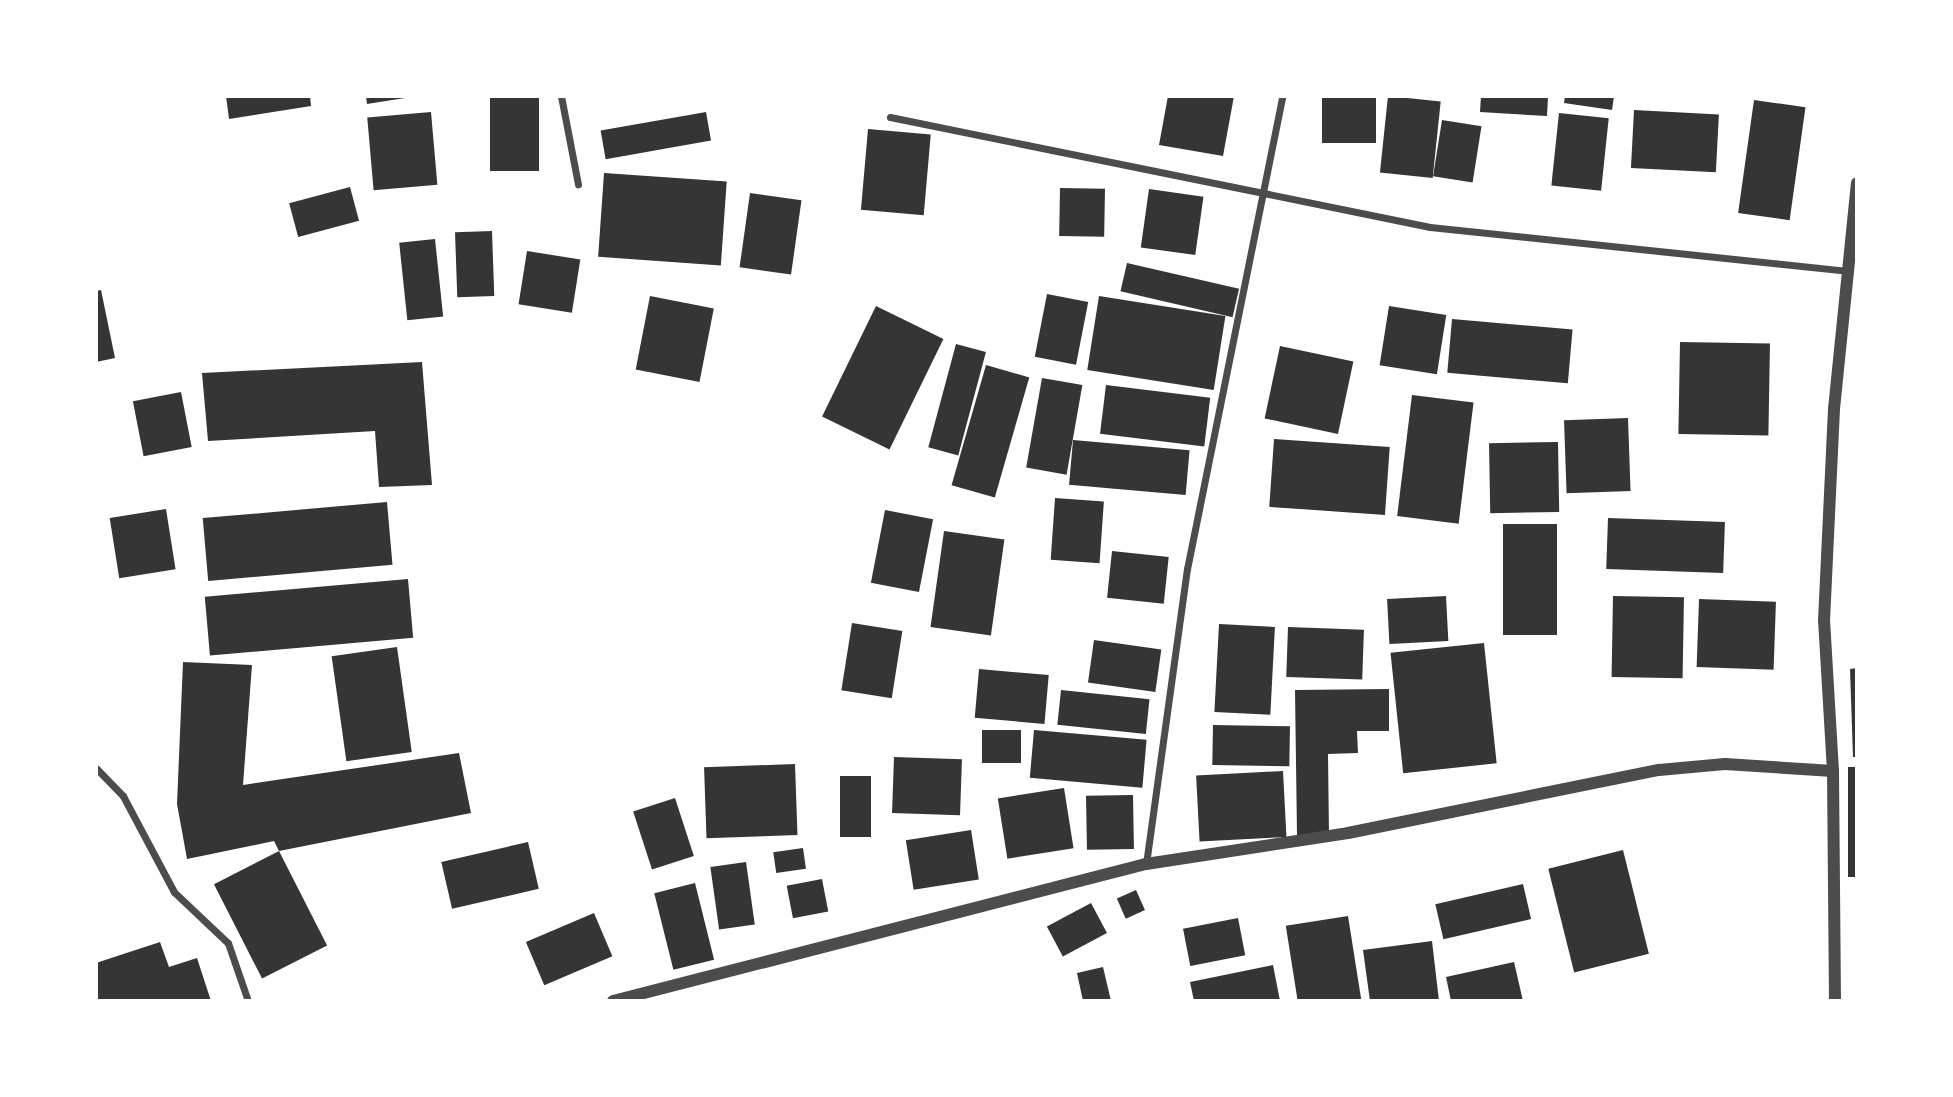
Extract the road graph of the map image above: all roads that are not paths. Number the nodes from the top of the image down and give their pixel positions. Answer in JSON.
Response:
{"nodes":[{"id":1,"x":561,"y":96,"type":"edge"},
{"id":2,"x":1282,"y":96,"type":"edge"},
{"id":3,"x":890,"y":117,"type":"dead end"},
{"id":4,"x":578,"y":184,"type":"dead end"},
{"id":5,"x":1857,"y":184,"type":"edge"},
{"id":6,"x":1263,"y":198,"type":"junction"},
{"id":7,"x":1854,"y":271,"type":"edge"},
{"id":8,"x":96,"y":768,"type":"edge"},
{"id":9,"x":1833,"y":771,"type":"junction"},
{"id":10,"x":1146,"y":864,"type":"junction"},
{"id":11,"x":248,"y":1001,"type":"edge"},
{"id":12,"x":613,"y":1001,"type":"edge"},
{"id":13,"x":1835,"y":1001,"type":"edge"}],
"edges":[{"from":1,"to":4,"type":"street"},
{"from":2,"to":6,"type":"street"},
{"from":3,"to":6,"type":"street"},
{"from":5,"to":7,"type":"street"},
{"from":6,"to":7,"type":"street"},
{"from":6,"to":10,"type":"street"},
{"from":7,"to":9,"type":"street"},
{"from":8,"to":11,"type":"street"},
{"from":9,"to":10,"type":"street"},
{"from":9,"to":13,"type":"street"},
{"from":10,"to":12,"type":"street"}]}
